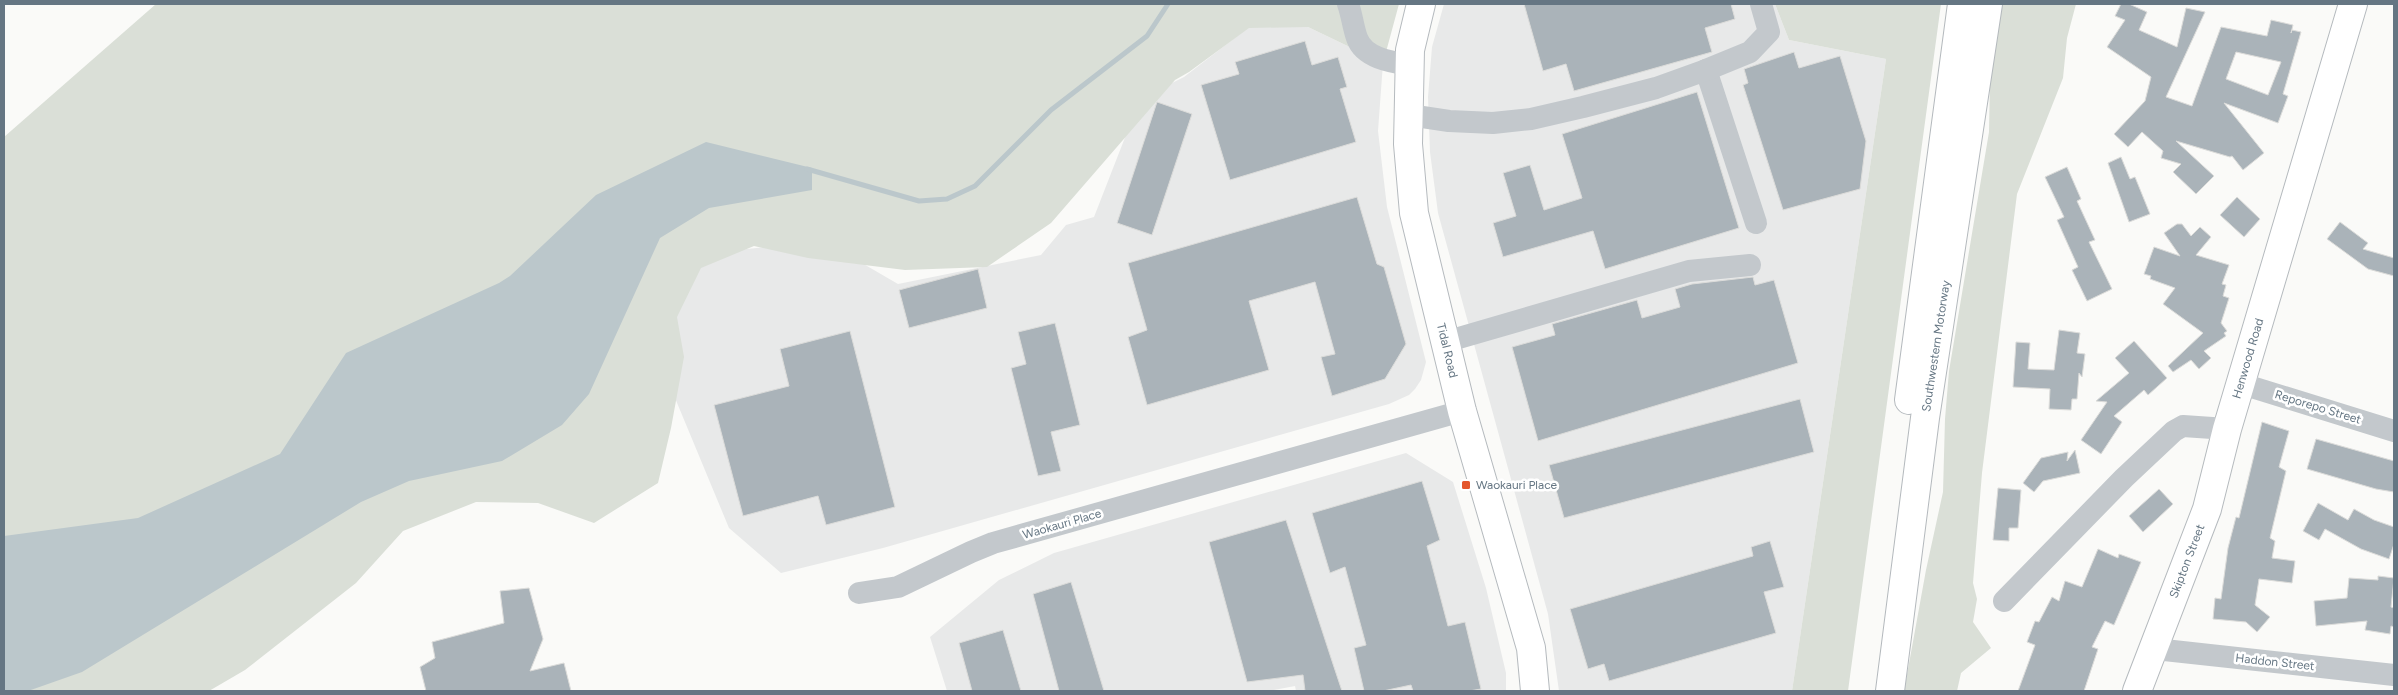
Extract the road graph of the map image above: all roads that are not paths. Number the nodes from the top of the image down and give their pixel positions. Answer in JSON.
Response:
{"nodes":[{"id":1,"x":1348,"y":4,"type":"edge"},
{"id":2,"x":1421,"y":4,"type":"edge"},
{"id":3,"x":1761,"y":4,"type":"edge"},
{"id":4,"x":1962,"y":4,"type":"edge"},
{"id":5,"x":1988,"y":4,"type":"edge"},
{"id":6,"x":2353,"y":4,"type":"edge"},
{"id":7,"x":1410,"y":66,"type":"junction"},
{"id":8,"x":1706,"y":70,"type":"junction"},
{"id":9,"x":1409,"y":115,"type":"junction"},
{"id":10,"x":1756,"y":223,"type":"dead end"},
{"id":11,"x":1750,"y":265,"type":"dead end"},
{"id":12,"x":1444,"y":342,"type":"junction"},
{"id":13,"x":2242,"y":384,"type":"junction"},
{"id":14,"x":1462,"y":411,"type":"junction"},
{"id":15,"x":2228,"y":429,"type":"junction"},
{"id":16,"x":2394,"y":431,"type":"edge"},
{"id":17,"x":859,"y":593,"type":"dead end"},
{"id":18,"x":2004,"y":601,"type":"dead end"},
{"id":19,"x":2155,"y":649,"type":"junction"},
{"id":20,"x":2394,"y":676,"type":"edge"},
{"id":21,"x":1535,"y":691,"type":"edge"},
{"id":22,"x":1871,"y":691,"type":"edge"},
{"id":23,"x":1890,"y":691,"type":"edge"},
{"id":24,"x":2137,"y":691,"type":"edge"}],
"edges":[{"from":1,"to":7,"type":"street"},
{"from":2,"to":7,"type":"main road","name":"Tidal Road"},
{"from":3,"to":8,"type":"street"},
{"from":4,"to":22,"type":"main road","name":"Southwestern Motorway"},
{"from":5,"to":23,"type":"main road","name":"Southwestern Motorway"},
{"from":6,"to":13,"type":"main road","name":"Henwood Road"},
{"from":7,"to":9,"type":"main road","name":"Tidal Road"},
{"from":8,"to":9,"type":"street"},
{"from":8,"to":10,"type":"street"},
{"from":9,"to":12,"type":"main road","name":"Tidal Road"},
{"from":11,"to":12,"type":"street"},
{"from":12,"to":14,"type":"main road","name":"Tidal Road"},
{"from":13,"to":15,"type":"main road","name":"Henwood Road"},
{"from":13,"to":16,"type":"street","name":"Reporepo Street"},
{"from":14,"to":17,"type":"street","name":"Waokauri Place"},
{"from":14,"to":21,"type":"main road","name":"Tidal Road"},
{"from":15,"to":18,"type":"street"},
{"from":15,"to":19,"type":"main road","name":"Skipton Street"},
{"from":19,"to":20,"type":"street","name":"Haddon Street"},
{"from":19,"to":24,"type":"main road","name":"Skipton Street"}]}
